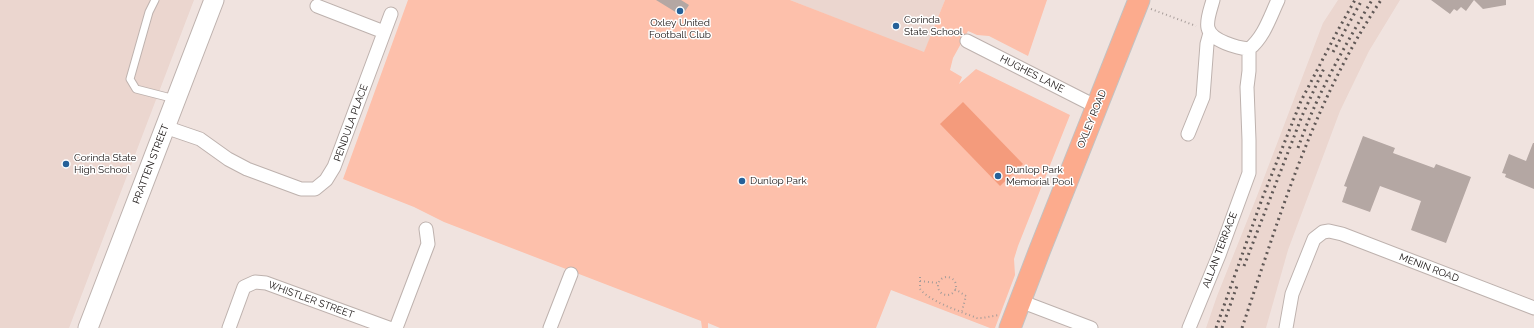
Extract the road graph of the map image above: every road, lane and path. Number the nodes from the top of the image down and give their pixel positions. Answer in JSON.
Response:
{"nodes":[{"id":1,"x":155,"y":0,"type":"edge"},
{"id":2,"x":214,"y":0,"type":"edge"},
{"id":3,"x":1213,"y":0,"type":"edge"},
{"id":4,"x":1278,"y":0,"type":"edge"},
{"id":5,"x":1145,"y":4,"type":"edge"},
{"id":6,"x":317,"y":6,"type":"dead end"},
{"id":7,"x":391,"y":14,"type":"dead end"},
{"id":8,"x":1209,"y":30,"type":"junction"},
{"id":9,"x":384,"y":32,"type":"junction"},
{"id":10,"x":967,"y":41,"type":"dead end"},
{"id":11,"x":1249,"y":49,"type":"junction"},
{"id":12,"x":175,"y":99,"type":"junction"},
{"id":13,"x":1097,"y":107,"type":"junction"},
{"id":14,"x":165,"y":127,"type":"junction"},
{"id":15,"x":1188,"y":134,"type":"dead end"},
{"id":16,"x":426,"y":229,"type":"dead end"},
{"id":17,"x":571,"y":274,"type":"dead end"},
{"id":18,"x":920,"y":277,"type":"dead end"},
{"id":19,"x":920,"y":281,"type":"junction"},
{"id":20,"x":938,"y":283,"type":"junction"},
{"id":21,"x":955,"y":289,"type":"junction"},
{"id":22,"x":1020,"y":301,"type":"junction"},
{"id":23,"x":1534,"y":308,"type":"edge"},
{"id":24,"x":962,"y":311,"type":"junction"},
{"id":25,"x":1006,"y":322,"type":"edge"},
{"id":26,"x":88,"y":328,"type":"edge"},
{"id":27,"x":229,"y":328,"type":"edge"},
{"id":28,"x":389,"y":328,"type":"edge"},
{"id":29,"x":396,"y":328,"type":"edge"},
{"id":30,"x":550,"y":328,"type":"edge"},
{"id":31,"x":1092,"y":328,"type":"edge"},
{"id":32,"x":1190,"y":328,"type":"edge"},
{"id":33,"x":1286,"y":328,"type":"edge"}],
"edges":[{"from":1,"to":12,"type":"lane"},
{"from":2,"to":12,"type":"street","name":"PRATTEN STREET"},
{"from":3,"to":8,"type":"street"},
{"from":4,"to":11,"type":"street"},
{"from":5,"to":8,"type":"path"},
{"from":5,"to":13,"type":"main road","name":"OXLEY ROAD"},
{"from":6,"to":9,"type":"street"},
{"from":7,"to":9,"type":"street","name":"PENDULA PLACE"},
{"from":8,"to":11,"type":"street"},
{"from":8,"to":15,"type":"street"},
{"from":9,"to":14,"type":"street","name":"PENDULA PLACE"},
{"from":10,"to":13,"type":"street","name":"HUGHES LANE"},
{"from":11,"to":32,"type":"street","name":"ALLAN TERRACE"},
{"from":12,"to":14,"type":"street","name":"PRATTEN STREET"},
{"from":13,"to":22,"type":"main road","name":"OXLEY ROAD"},
{"from":14,"to":26,"type":"street","name":"PRATTEN STREET"},
{"from":16,"to":29,"type":"street"},
{"from":17,"to":30,"type":"street"},
{"from":18,"to":19,"type":"path"},
{"from":19,"to":20,"type":"path"},
{"from":19,"to":24,"type":"path"},
{"from":20,"to":21,"type":"path"},
{"from":20,"to":21,"type":"path"},
{"from":21,"to":24,"type":"path"},
{"from":22,"to":25,"type":"main road","name":"OXLEY ROAD"},
{"from":22,"to":31,"type":"street"},
{"from":23,"to":33,"type":"street","name":"MENIN ROAD"},
{"from":24,"to":25,"type":"path"},
{"from":27,"to":28,"type":"street","name":"WHISTLER STREET"}]}
